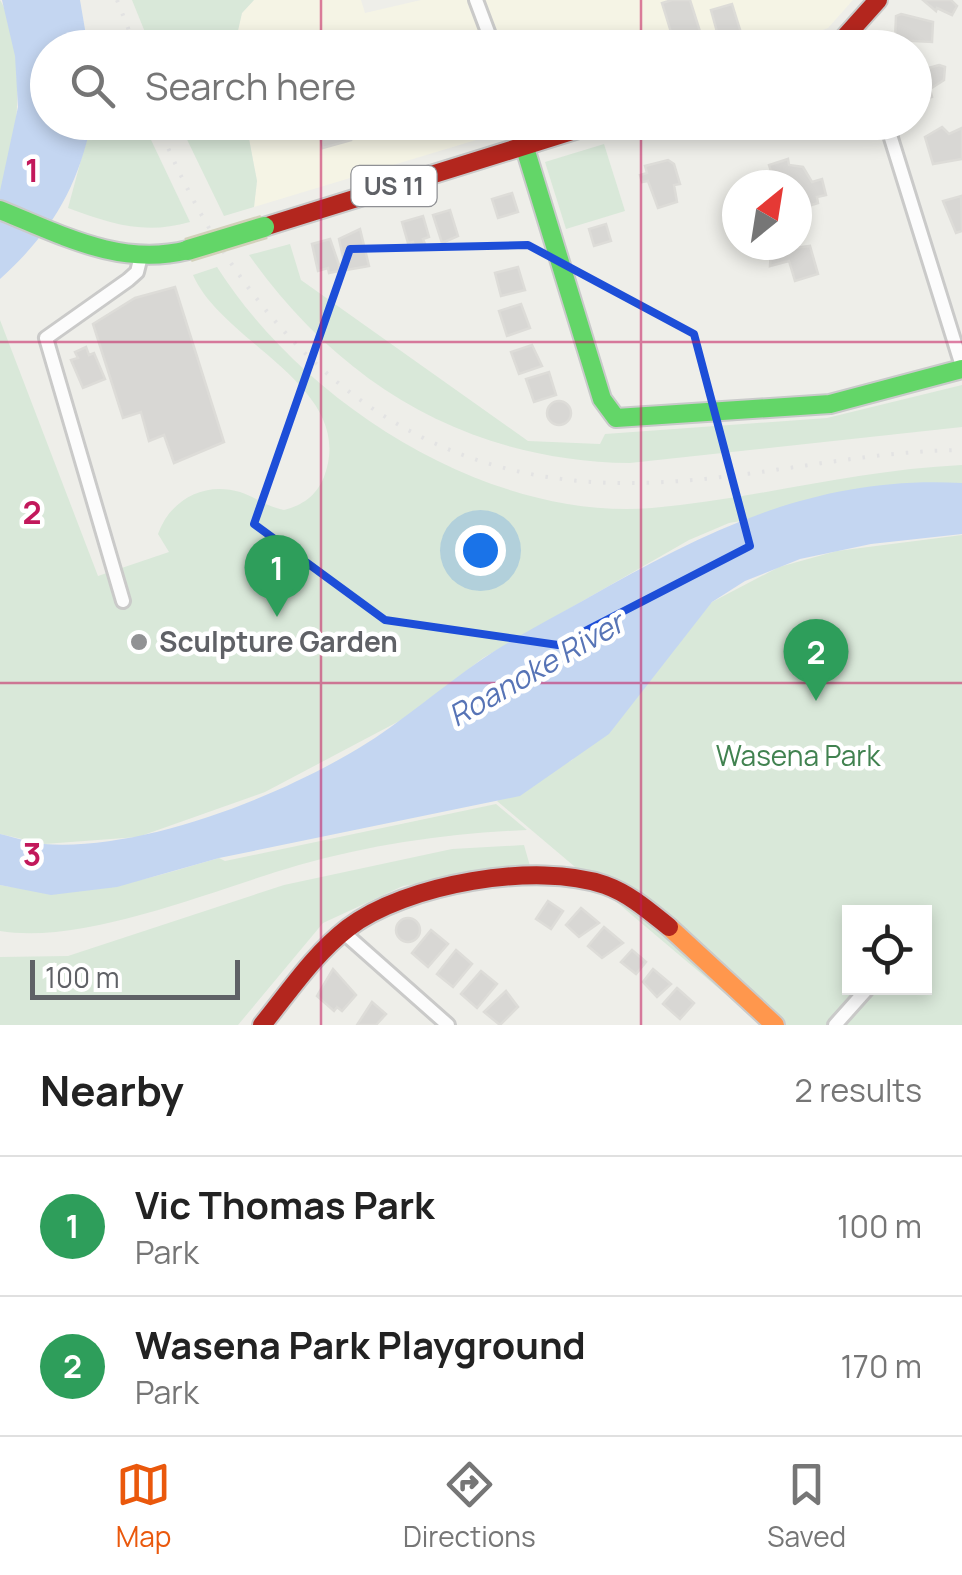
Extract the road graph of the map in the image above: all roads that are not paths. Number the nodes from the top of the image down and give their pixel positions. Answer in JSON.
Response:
{"nodes":[{"id":1,"x":476,"y":0,"type":"edge"},
{"id":2,"x":878,"y":0,"type":"edge"},
{"id":3,"x":487,"y":30,"type":"edge"},
{"id":4,"x":857,"y":30,"type":"edge"},
{"id":5,"x":522,"y":140,"type":"edge"},
{"id":6,"x":541,"y":140,"type":"edge"},
{"id":7,"x":892,"y":140,"type":"edge"},
{"id":8,"x":524,"y":145,"type":"junction"},
{"id":9,"x":0,"y":210,"type":"edge"},
{"id":10,"x":141,"y":256,"type":"junction"},
{"id":11,"x":962,"y":368,"type":"edge"},
{"id":12,"x":123,"y":601,"type":"dead end"},
{"id":13,"x":343,"y":932,"type":"junction"},
{"id":14,"x":862,"y":995,"type":"edge"},
{"id":15,"x":262,"y":1025,"type":"edge"},
{"id":16,"x":448,"y":1025,"type":"edge"},
{"id":17,"x":775,"y":1025,"type":"edge"},
{"id":18,"x":835,"y":1025,"type":"edge"}],
"edges":[{"from":1,"to":3,"type":"street"},
{"from":2,"to":4,"type":"street"},
{"from":5,"to":8,"type":"street"},
{"from":6,"to":8,"type":"street","number":"US 11"},
{"from":7,"to":11,"type":"street"},
{"from":8,"to":10,"type":"street","number":"US 11","bridge":true},
{"from":8,"to":11,"type":"street"},
{"from":9,"to":10,"type":"street","number":"US 11"},
{"from":10,"to":12,"type":"street"},
{"from":13,"to":15,"type":"street"},
{"from":13,"to":16,"type":"street"},
{"from":13,"to":17,"type":"street"},
{"from":14,"to":18,"type":"street"}]}
